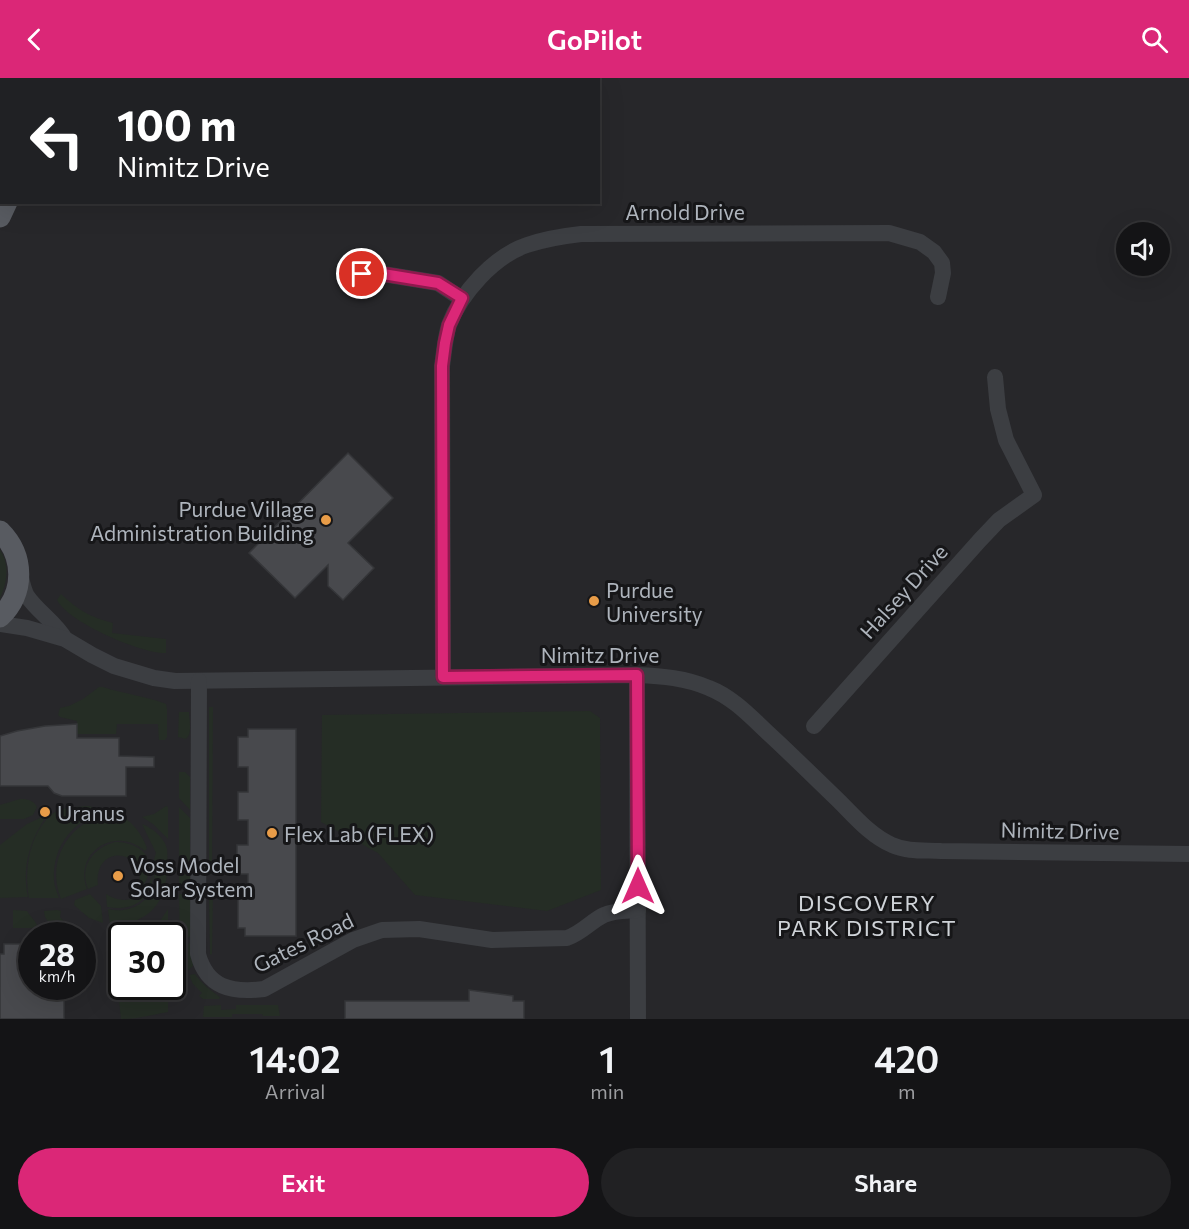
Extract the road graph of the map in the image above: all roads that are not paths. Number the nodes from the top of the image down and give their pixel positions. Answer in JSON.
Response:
{"nodes":[{"id":1,"x":6,"y":204,"type":"edge"},
{"id":2,"x":0,"y":218,"type":"edge"},
{"id":3,"x":362,"y":274,"type":"dead end"},
{"id":4,"x":938,"y":297,"type":"dead end"},
{"id":5,"x":462,"y":298,"type":"junction"},
{"id":6,"x":995,"y":377,"type":"dead end"},
{"id":7,"x":0,"y":531,"type":"edge"},
{"id":8,"x":20,"y":572,"type":"junction"},
{"id":9,"x":0,"y":617,"type":"edge"},
{"id":10,"x":0,"y":624,"type":"edge"},
{"id":11,"x":65,"y":639,"type":"junction"},
{"id":12,"x":637,"y":675,"type":"junction"},
{"id":13,"x":443,"y":677,"type":"junction"},
{"id":14,"x":199,"y":681,"type":"junction"},
{"id":15,"x":814,"y":726,"type":"dead end"},
{"id":16,"x":1189,"y":854,"type":"edge"},
{"id":17,"x":638,"y":910,"type":"junction"},
{"id":18,"x":638,"y":1019,"type":"edge"}],
"edges":[{"from":1,"to":2,"type":"main road"},
{"from":3,"to":5,"type":"street"},
{"from":4,"to":5,"type":"street","name":"Arnold Drive"},
{"from":5,"to":13,"type":"street","name":"Arnold Drive"},
{"from":6,"to":15,"type":"street","name":"Halsey Drive"},
{"from":7,"to":8,"type":"main road"},
{"from":8,"to":9,"type":"main road"},
{"from":8,"to":11,"type":"street","name":"Nimitz Drive"},
{"from":10,"to":11,"type":"street","name":"Nimitz Drive"},
{"from":11,"to":14,"type":"street","name":"Nimitz Drive"},
{"from":12,"to":13,"type":"street","name":"Nimitz Drive"},
{"from":12,"to":16,"type":"street","name":"Nimitz Drive"},
{"from":12,"to":17,"type":"street"},
{"from":13,"to":14,"type":"street","name":"Nimitz Drive"},
{"from":14,"to":17,"type":"street","name":"Gates Road"},
{"from":17,"to":18,"type":"street"}]}
